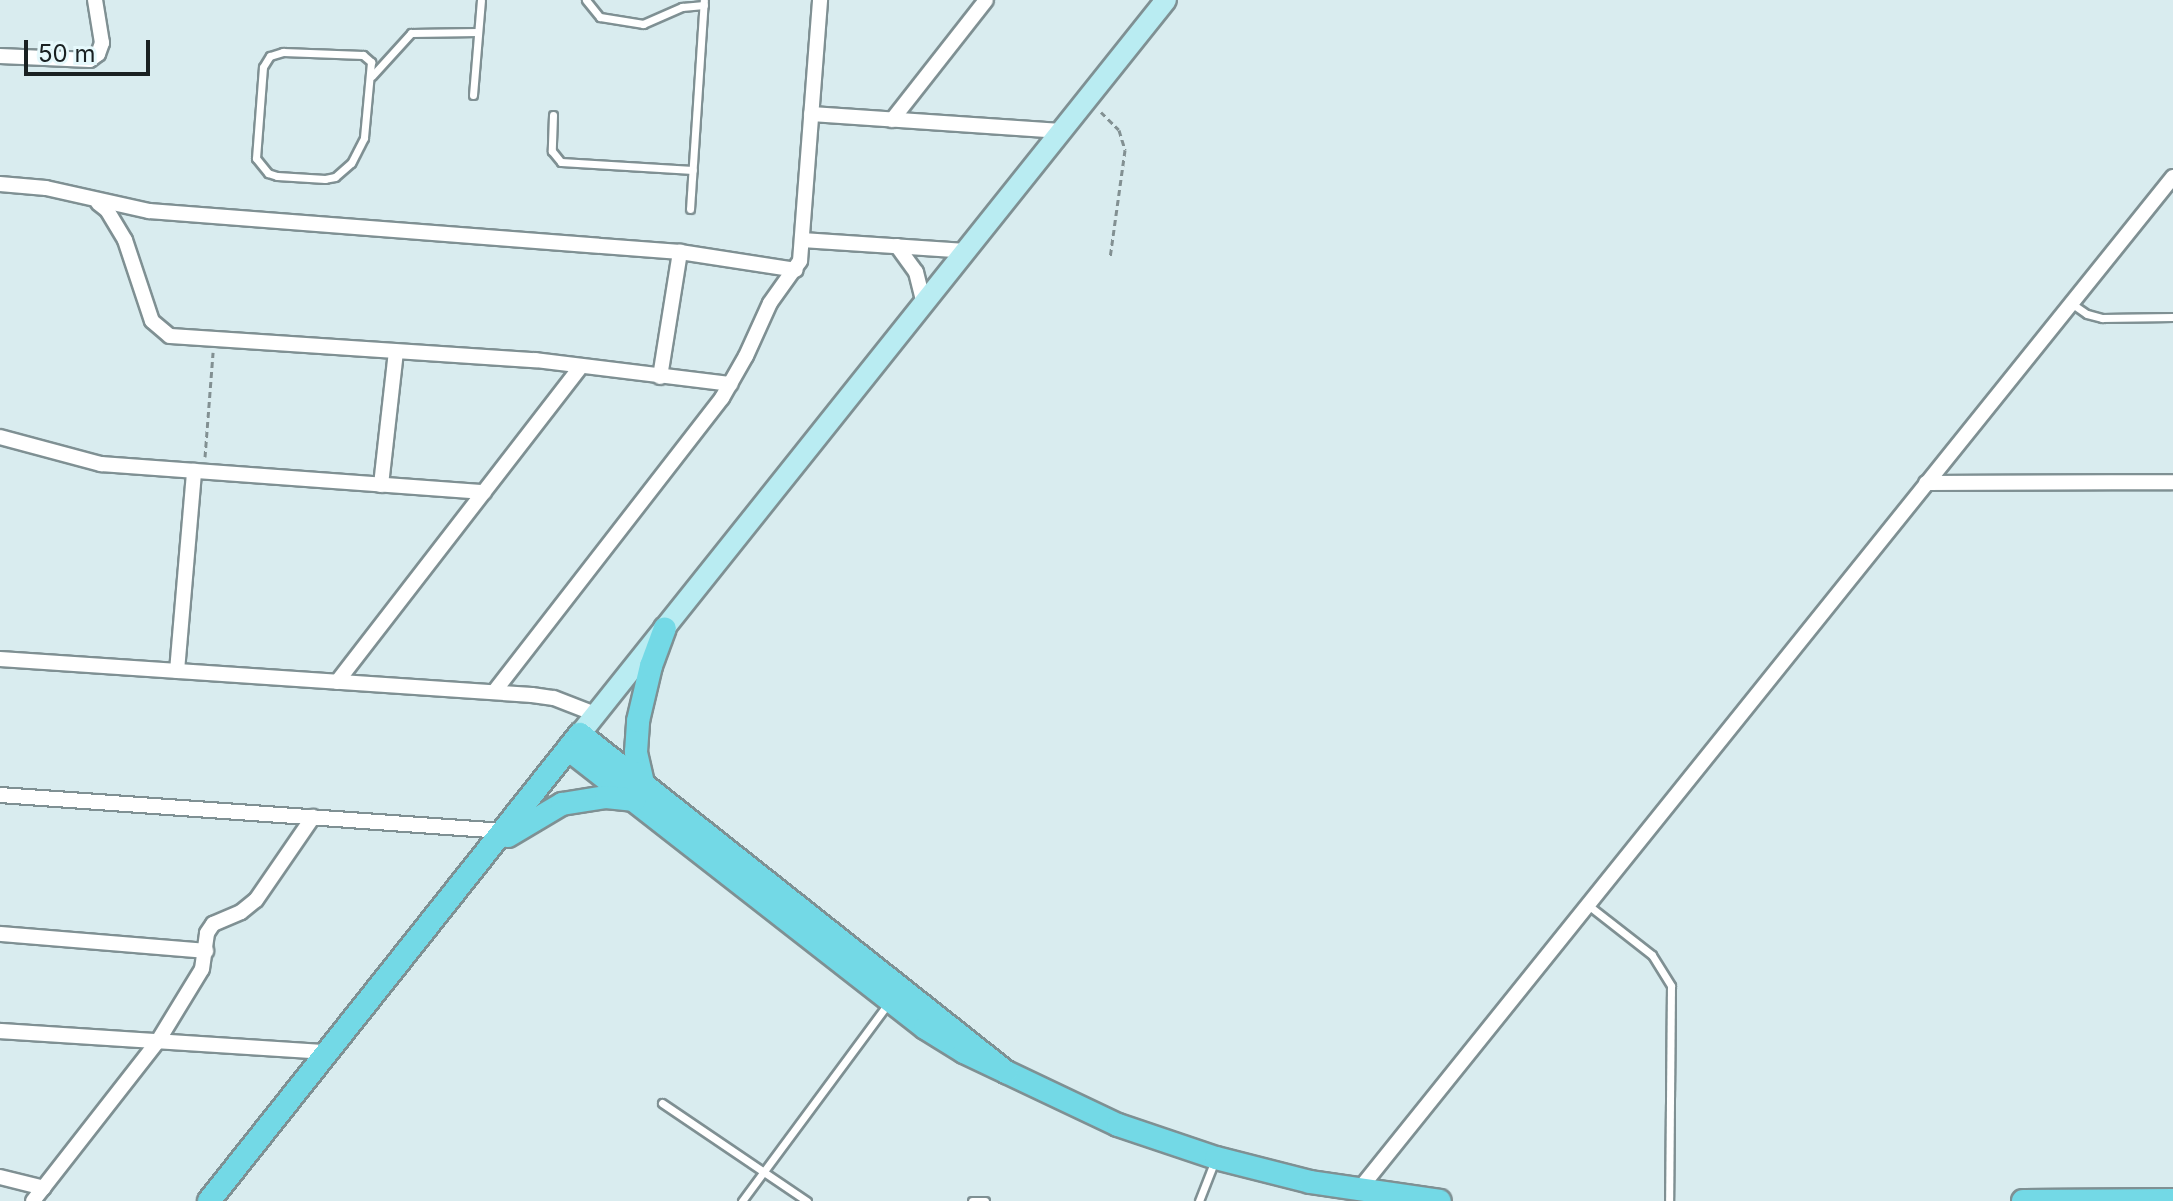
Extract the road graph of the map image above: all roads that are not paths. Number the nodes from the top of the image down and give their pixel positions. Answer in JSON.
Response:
{"nodes":[{"id":1,"x":95,"y":0,"type":"edge"},
{"id":2,"x":481,"y":0,"type":"edge"},
{"id":3,"x":586,"y":0,"type":"edge"},
{"id":4,"x":820,"y":0,"type":"edge"},
{"id":5,"x":986,"y":0,"type":"edge"},
{"id":6,"x":1166,"y":0,"type":"edge"},
{"id":7,"x":704,"y":2,"type":"edge"},
{"id":8,"x":478,"y":32,"type":"junction"},
{"id":9,"x":0,"y":56,"type":"edge"},
{"id":10,"x":372,"y":76,"type":"junction"},
{"id":11,"x":473,"y":95,"type":"dead end"},
{"id":12,"x":811,"y":114,"type":"junction"},
{"id":13,"x":553,"y":115,"type":"dead end"},
{"id":14,"x":892,"y":120,"type":"junction"},
{"id":15,"x":1061,"y":131,"type":"junction"},
{"id":16,"x":693,"y":170,"type":"junction"},
{"id":17,"x":2173,"y":177,"type":"edge"},
{"id":18,"x":0,"y":184,"type":"edge"},
{"id":19,"x":94,"y":200,"type":"junction"},
{"id":20,"x":690,"y":209,"type":"dead end"},
{"id":21,"x":802,"y":240,"type":"junction"},
{"id":22,"x":897,"y":246,"type":"junction"},
{"id":23,"x":966,"y":251,"type":"junction"},
{"id":24,"x":680,"y":252,"type":"junction"},
{"id":25,"x":796,"y":270,"type":"junction"},
{"id":26,"x":2071,"y":303,"type":"junction"},
{"id":27,"x":924,"y":304,"type":"junction"},
{"id":28,"x":2173,"y":317,"type":"edge"},
{"id":29,"x":396,"y":352,"type":"junction"},
{"id":30,"x":580,"y":368,"type":"junction"},
{"id":31,"x":660,"y":377,"type":"junction"},
{"id":32,"x":731,"y":384,"type":"junction"},
{"id":33,"x":0,"y":437,"type":"edge"},
{"id":34,"x":199,"y":472,"type":"junction"},
{"id":35,"x":2173,"y":482,"type":"edge"},
{"id":36,"x":1926,"y":483,"type":"junction"},
{"id":37,"x":381,"y":485,"type":"junction"},
{"id":38,"x":484,"y":492,"type":"junction"},
{"id":39,"x":665,"y":628,"type":"junction"},
{"id":40,"x":0,"y":659,"type":"edge"},
{"id":41,"x":177,"y":671,"type":"junction"},
{"id":42,"x":337,"y":682,"type":"junction"},
{"id":43,"x":494,"y":692,"type":"junction"},
{"id":44,"x":595,"y":714,"type":"junction"},
{"id":45,"x":574,"y":741,"type":"junction"},
{"id":46,"x":639,"y":792,"type":"junction"},
{"id":47,"x":0,"y":795,"type":"edge"},
{"id":48,"x":313,"y":817,"type":"junction"},
{"id":49,"x":503,"y":831,"type":"junction"},
{"id":50,"x":487,"y":851,"type":"junction"},
{"id":51,"x":1588,"y":905,"type":"junction"},
{"id":52,"x":0,"y":934,"type":"edge"},
{"id":53,"x":206,"y":951,"type":"junction"},
{"id":54,"x":890,"y":1000,"type":"junction"},
{"id":55,"x":0,"y":1031,"type":"edge"},
{"id":56,"x":158,"y":1041,"type":"junction"},
{"id":57,"x":327,"y":1052,"type":"junction"},
{"id":58,"x":1006,"y":1072,"type":"junction"},
{"id":59,"x":662,"y":1103,"type":"dead end"},
{"id":60,"x":1216,"y":1158,"type":"junction"},
{"id":61,"x":765,"y":1173,"type":"junction"},
{"id":62,"x":0,"y":1177,"type":"edge"},
{"id":63,"x":44,"y":1188,"type":"junction"},
{"id":64,"x":1358,"y":1191,"type":"junction"},
{"id":65,"x":1383,"y":1198,"type":"edge"},
{"id":66,"x":2082,"y":1200,"type":"edge"},
{"id":67,"x":2173,"y":1200,"type":"edge"},
{"id":68,"x":33,"y":1201,"type":"edge"},
{"id":69,"x":209,"y":1201,"type":"edge"},
{"id":70,"x":742,"y":1201,"type":"edge"},
{"id":71,"x":807,"y":1201,"type":"edge"},
{"id":72,"x":972,"y":1201,"type":"edge"},
{"id":73,"x":985,"y":1201,"type":"edge"},
{"id":74,"x":1199,"y":1201,"type":"edge"},
{"id":75,"x":1440,"y":1201,"type":"edge"},
{"id":76,"x":1669,"y":1201,"type":"edge"},
{"id":77,"x":2023,"y":1201,"type":"edge"}],
"edges":[{"from":1,"to":9,"type":"street"},
{"from":2,"to":8,"type":"lane"},
{"from":3,"to":7,"type":"lane"},
{"from":4,"to":12,"type":"street"},
{"from":5,"to":14,"type":"street"},
{"from":6,"to":15,"type":"main road"},
{"from":7,"to":16,"type":"lane"},
{"from":8,"to":10,"type":"lane"},
{"from":8,"to":11,"type":"lane"},
{"from":10,"to":10,"type":"lane"},
{"from":12,"to":14,"type":"street"},
{"from":12,"to":21,"type":"street"},
{"from":13,"to":16,"type":"lane"},
{"from":14,"to":15,"type":"street"},
{"from":15,"to":23,"type":"main road"},
{"from":16,"to":20,"type":"lane"},
{"from":17,"to":26,"type":"street"},
{"from":18,"to":19,"type":"street"},
{"from":19,"to":24,"type":"street"},
{"from":19,"to":29,"type":"street"},
{"from":21,"to":22,"type":"street"},
{"from":21,"to":25,"type":"street"},
{"from":22,"to":23,"type":"street"},
{"from":22,"to":27,"type":"street"},
{"from":23,"to":27,"type":"main road"},
{"from":24,"to":25,"type":"street"},
{"from":24,"to":31,"type":"street"},
{"from":25,"to":32,"type":"street"},
{"from":26,"to":28,"type":"lane"},
{"from":26,"to":36,"type":"street"},
{"from":27,"to":39,"type":"main road"},
{"from":29,"to":30,"type":"street"},
{"from":29,"to":37,"type":"street"},
{"from":30,"to":31,"type":"street"},
{"from":30,"to":38,"type":"street"},
{"from":31,"to":32,"type":"street"},
{"from":32,"to":43,"type":"street"},
{"from":33,"to":34,"type":"street"},
{"from":34,"to":37,"type":"street"},
{"from":34,"to":41,"type":"street"},
{"from":35,"to":36,"type":"street"},
{"from":36,"to":51,"type":"street"},
{"from":37,"to":38,"type":"street"},
{"from":38,"to":42,"type":"street"},
{"from":39,"to":44,"type":"main road"},
{"from":39,"to":46,"type":"main road"},
{"from":40,"to":41,"type":"street"},
{"from":41,"to":42,"type":"street"},
{"from":42,"to":43,"type":"street"},
{"from":43,"to":44,"type":"street"},
{"from":44,"to":45,"type":"main road"},
{"from":45,"to":46,"type":"main road"},
{"from":45,"to":49,"type":"main road"},
{"from":46,"to":50,"type":"main road"},
{"from":46,"to":54,"type":"main road"},
{"from":46,"to":58,"type":"main road"},
{"from":47,"to":48,"type":"street"},
{"from":48,"to":49,"type":"street"},
{"from":48,"to":53,"type":"street"},
{"from":49,"to":50,"type":"main road"},
{"from":50,"to":57,"type":"main road"},
{"from":51,"to":64,"type":"street"},
{"from":51,"to":76,"type":"lane"},
{"from":52,"to":53,"type":"street"},
{"from":53,"to":56,"type":"street"},
{"from":54,"to":58,"type":"main road"},
{"from":54,"to":61,"type":"lane"},
{"from":55,"to":56,"type":"street"},
{"from":56,"to":57,"type":"street"},
{"from":56,"to":63,"type":"street"},
{"from":57,"to":69,"type":"main road"},
{"from":58,"to":60,"type":"main road"},
{"from":59,"to":61,"type":"lane"},
{"from":60,"to":64,"type":"main road"},
{"from":60,"to":74,"type":"lane"},
{"from":61,"to":70,"type":"lane"},
{"from":61,"to":71,"type":"lane"},
{"from":62,"to":63,"type":"street"},
{"from":63,"to":68,"type":"street"},
{"from":64,"to":65,"type":"main road"},
{"from":65,"to":75,"type":"main road"},
{"from":66,"to":67,"type":"main road"},
{"from":66,"to":77,"type":"main road"},
{"from":72,"to":73,"type":"lane"}]}
